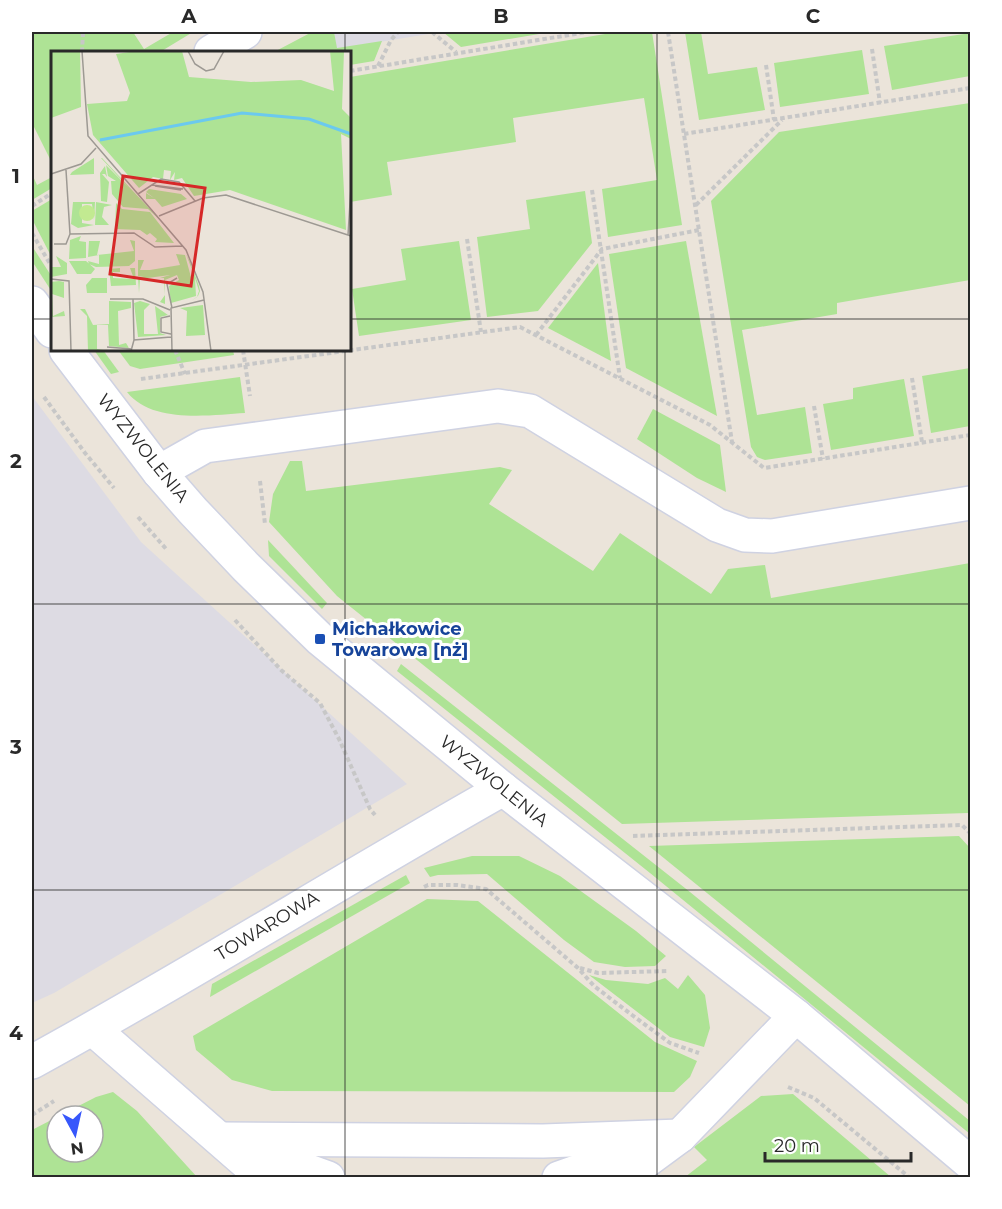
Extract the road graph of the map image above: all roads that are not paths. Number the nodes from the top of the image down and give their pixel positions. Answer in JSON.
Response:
{"nodes":[{"id":1,"x":245,"y":32,"type":"edge"},
{"id":2,"x":214,"y":51,"type":"edge"},
{"id":3,"x":32,"y":303,"type":"edge"},
{"id":4,"x":51,"y":331,"type":"edge"},
{"id":5,"x":67,"y":351,"type":"edge"},
{"id":6,"x":159,"y":472,"type":"junction"},
{"id":7,"x":970,"y":503,"type":"edge"},
{"id":8,"x":502,"y":789,"type":"junction"},
{"id":9,"x":796,"y":1016,"type":"junction"},
{"id":10,"x":93,"y":1029,"type":"junction"},
{"id":11,"x":32,"y":1062,"type":"edge"},
{"id":12,"x":680,"y":1136,"type":"junction"},
{"id":13,"x":221,"y":1139,"type":"junction"},
{"id":14,"x":970,"y":1164,"type":"edge"},
{"id":15,"x":264,"y":1178,"type":"edge"},
{"id":16,"x":328,"y":1178,"type":"edge"},
{"id":17,"x":559,"y":1178,"type":"edge"},
{"id":18,"x":623,"y":1178,"type":"edge"}],
"edges":[{"from":1,"to":2,"type":"street"},
{"from":3,"to":4,"type":"street"},
{"from":5,"to":6,"type":"street","name":"WYZWOLENIA"},
{"from":6,"to":7,"type":"street"},
{"from":6,"to":8,"type":"street","name":"WYZWOLENIA"},
{"from":8,"to":9,"type":"street","name":"WYZWOLENIA"},
{"from":8,"to":10,"type":"street","name":"TOWAROWA"},
{"from":9,"to":12,"type":"street"},
{"from":9,"to":14,"type":"street","name":"WYZWOLENIA"},
{"from":10,"to":11,"type":"street","name":"TOWAROWA"},
{"from":10,"to":13,"type":"street"},
{"from":12,"to":13,"type":"street"},
{"from":12,"to":17,"type":"street"},
{"from":12,"to":18,"type":"street"},
{"from":13,"to":15,"type":"street"},
{"from":13,"to":16,"type":"street"}]}
